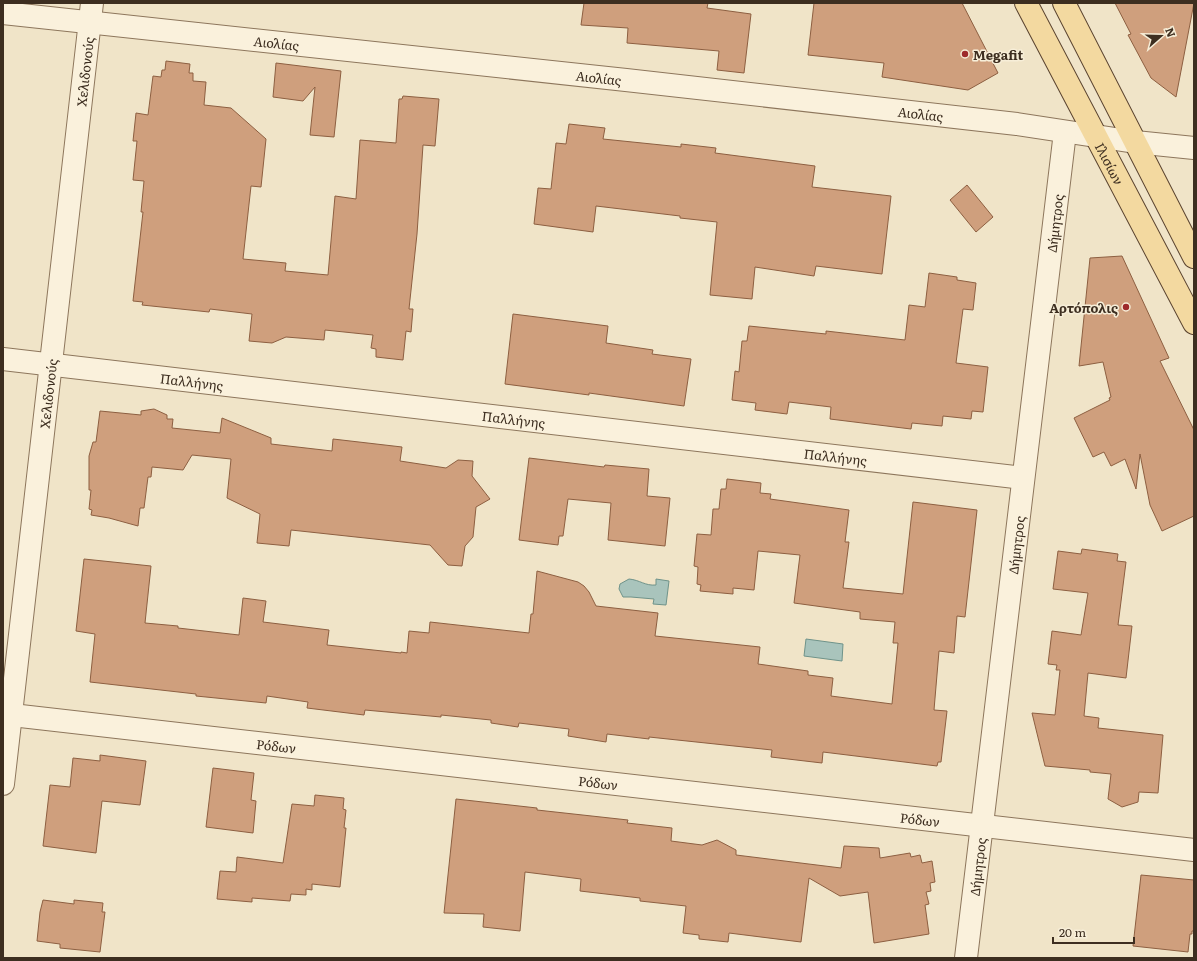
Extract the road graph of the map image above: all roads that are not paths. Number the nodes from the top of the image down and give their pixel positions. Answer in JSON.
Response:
{"nodes":[{"id":1,"x":1026,"y":3,"type":"edge"},
{"id":2,"x":1064,"y":3,"type":"edge"},
{"id":3,"x":3,"y":13,"type":"edge"},
{"id":4,"x":91,"y":13,"type":"edge"},
{"id":5,"x":1065,"y":132,"type":"junction"},
{"id":6,"x":1097,"y":137,"type":"junction"},
{"id":7,"x":1135,"y":142,"type":"junction"},
{"id":8,"x":1194,"y":148,"type":"edge"},
{"id":9,"x":1194,"y":257,"type":"edge"},
{"id":10,"x":1194,"y":323,"type":"edge"},
{"id":11,"x":3,"y":359,"type":"edge"},
{"id":12,"x":51,"y":365,"type":"junction"},
{"id":13,"x":1023,"y":478,"type":"junction"},
{"id":14,"x":7,"y":714,"type":"edge"},
{"id":15,"x":3,"y":784,"type":"edge"},
{"id":16,"x":981,"y":826,"type":"junction"},
{"id":17,"x":1194,"y":850,"type":"edge"},
{"id":18,"x":966,"y":958,"type":"edge"}],
"edges":[{"from":1,"to":6,"type":"main road","name":"Ιλισίων"},
{"from":2,"to":7,"type":"main road"},
{"from":3,"to":4,"type":"street","name":"Αιολίας"},
{"from":4,"to":5,"type":"street","name":"Αιολίας"},
{"from":4,"to":12,"type":"street","name":"Χελιδονούς"},
{"from":5,"to":6,"type":"street","name":"Αιολίας"},
{"from":5,"to":13,"type":"street","name":"Δήμητρος"},
{"from":6,"to":7,"type":"street","name":"Αιολίας"},
{"from":6,"to":10,"type":"main road","name":"Ιλισίων"},
{"from":7,"to":8,"type":"street","name":"Αιολίας"},
{"from":7,"to":9,"type":"main road"},
{"from":11,"to":12,"type":"street","name":"Παλλήνης"},
{"from":12,"to":13,"type":"street","name":"Παλλήνης"},
{"from":12,"to":14,"type":"street","name":"Χελιδονούς"},
{"from":13,"to":16,"type":"street","name":"Δήμητρος"},
{"from":14,"to":15,"type":"street","name":"Χελιδονούς"},
{"from":14,"to":16,"type":"street","name":"Ρόδων"},
{"from":16,"to":17,"type":"street","name":"Ρόδων"},
{"from":16,"to":18,"type":"street","name":"Δήμητρος"}]}
